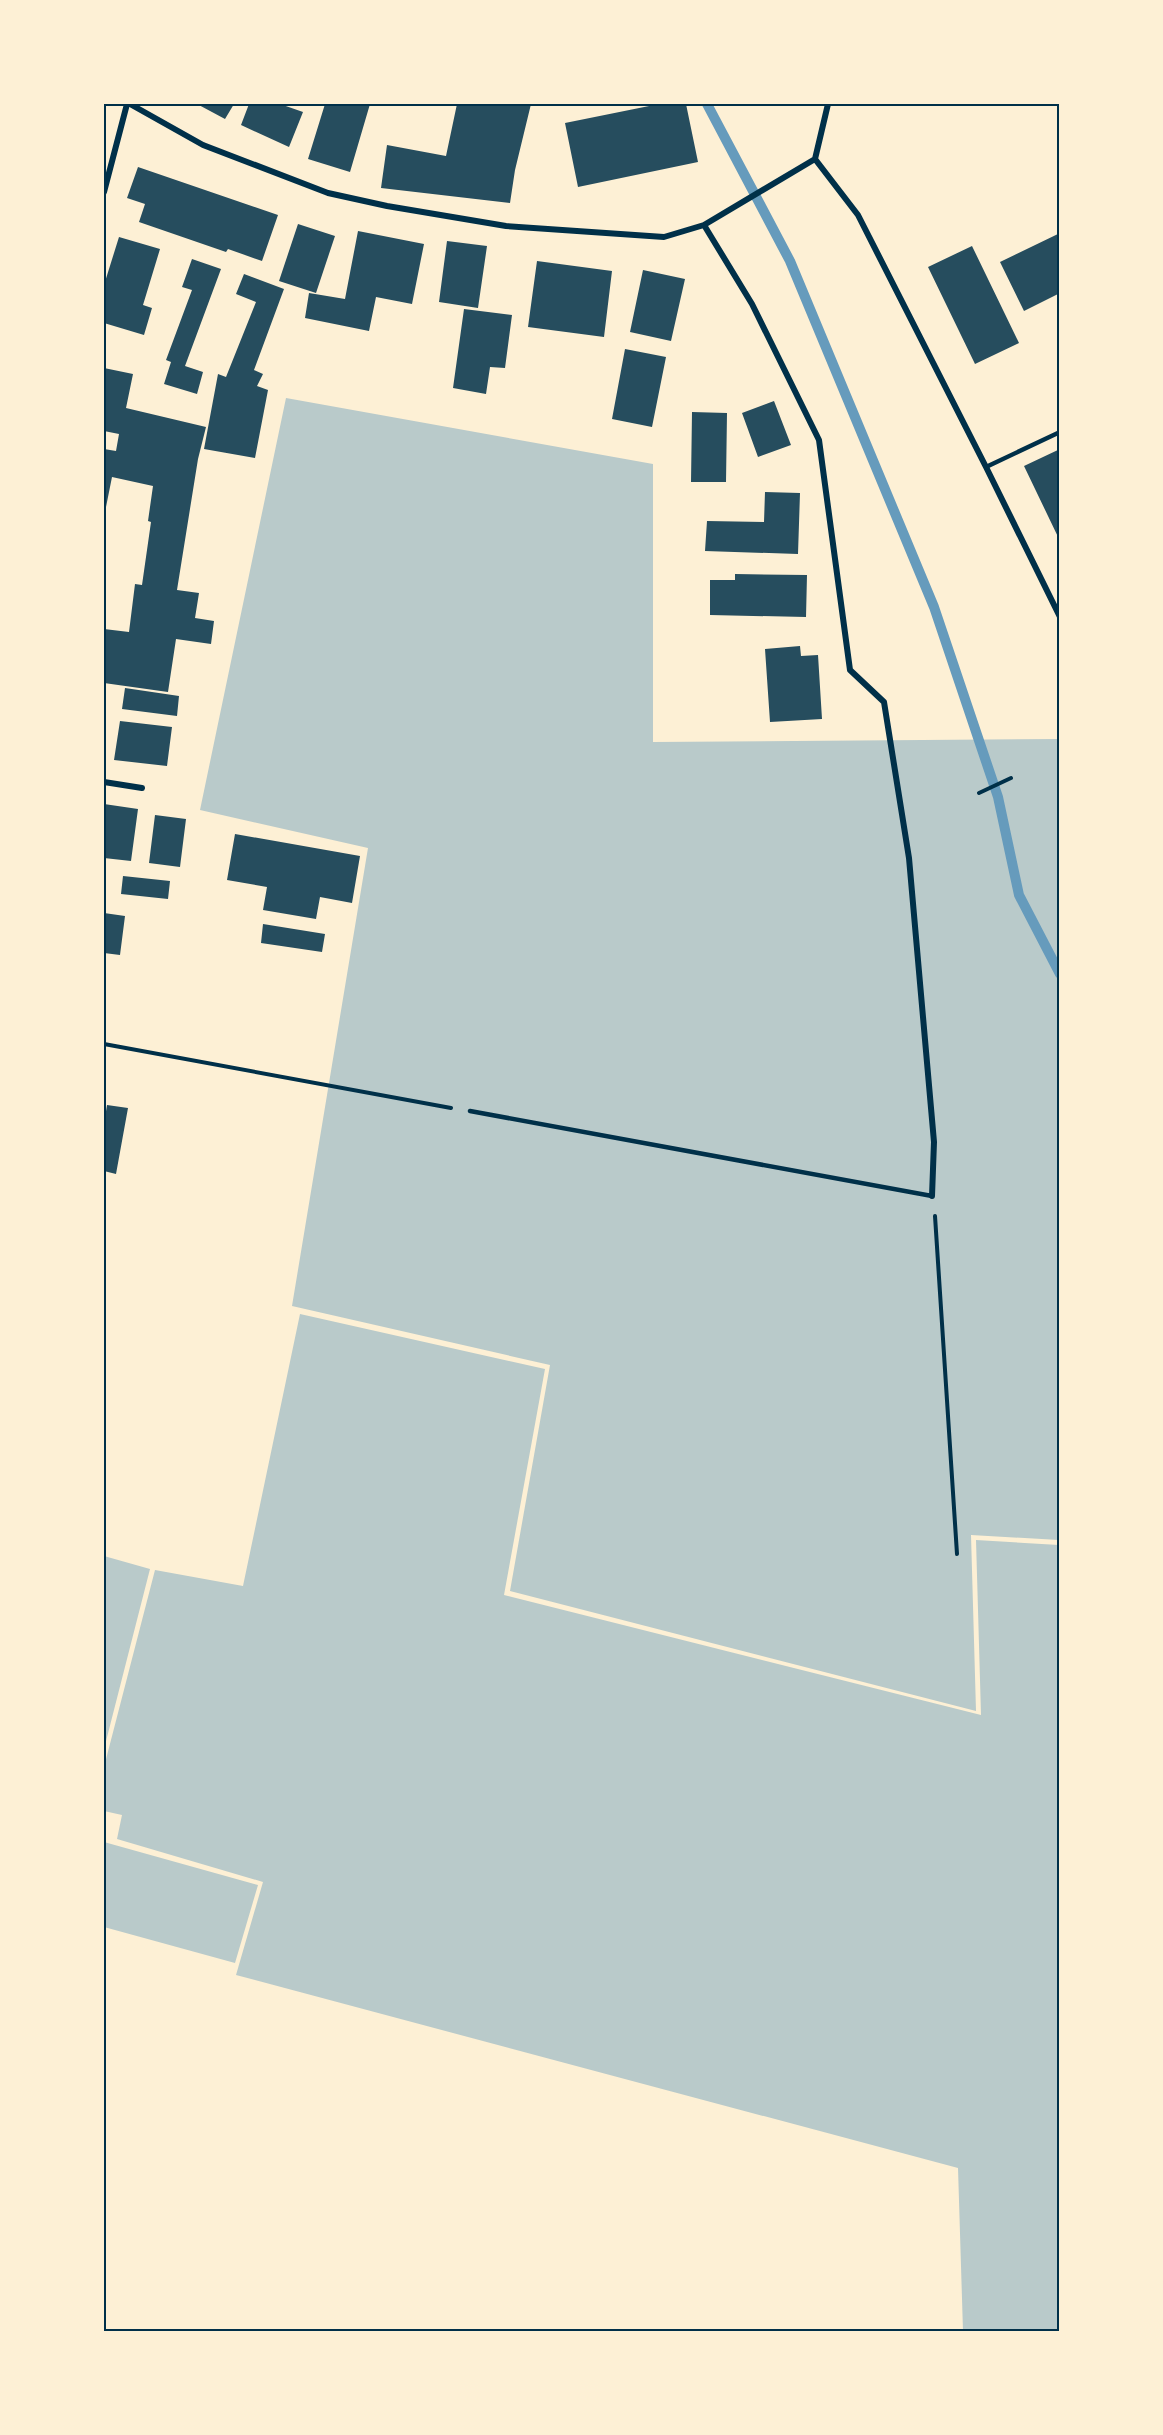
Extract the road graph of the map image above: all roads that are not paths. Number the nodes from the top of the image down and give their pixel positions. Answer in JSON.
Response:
{"nodes":[{"id":1,"x":128,"y":104,"type":"edge"},
{"id":2,"x":828,"y":104,"type":"edge"},
{"id":3,"x":815,"y":159,"type":"junction"},
{"id":4,"x":104,"y":192,"type":"edge"},
{"id":5,"x":704,"y":225,"type":"junction"},
{"id":6,"x":1059,"y":432,"type":"edge"},
{"id":7,"x":986,"y":467,"type":"junction"},
{"id":8,"x":1059,"y":617,"type":"edge"},
{"id":9,"x":104,"y":782,"type":"edge"},
{"id":10,"x":142,"y":788,"type":"dead end"},
{"id":11,"x":470,"y":1111,"type":"road end"},
{"id":12,"x":932,"y":1196,"type":"joint"}],
"edges":[{"from":1,"to":4,"type":"street"},
{"from":1,"to":5,"type":"street"},
{"from":2,"to":3,"type":"street"},
{"from":3,"to":5,"type":"street"},
{"from":3,"to":7,"type":"street"},
{"from":5,"to":12,"type":"street"},
{"from":6,"to":7,"type":"lane"},
{"from":7,"to":8,"type":"street"},
{"from":9,"to":10,"type":"street"},
{"from":11,"to":12,"type":"lane"}]}
